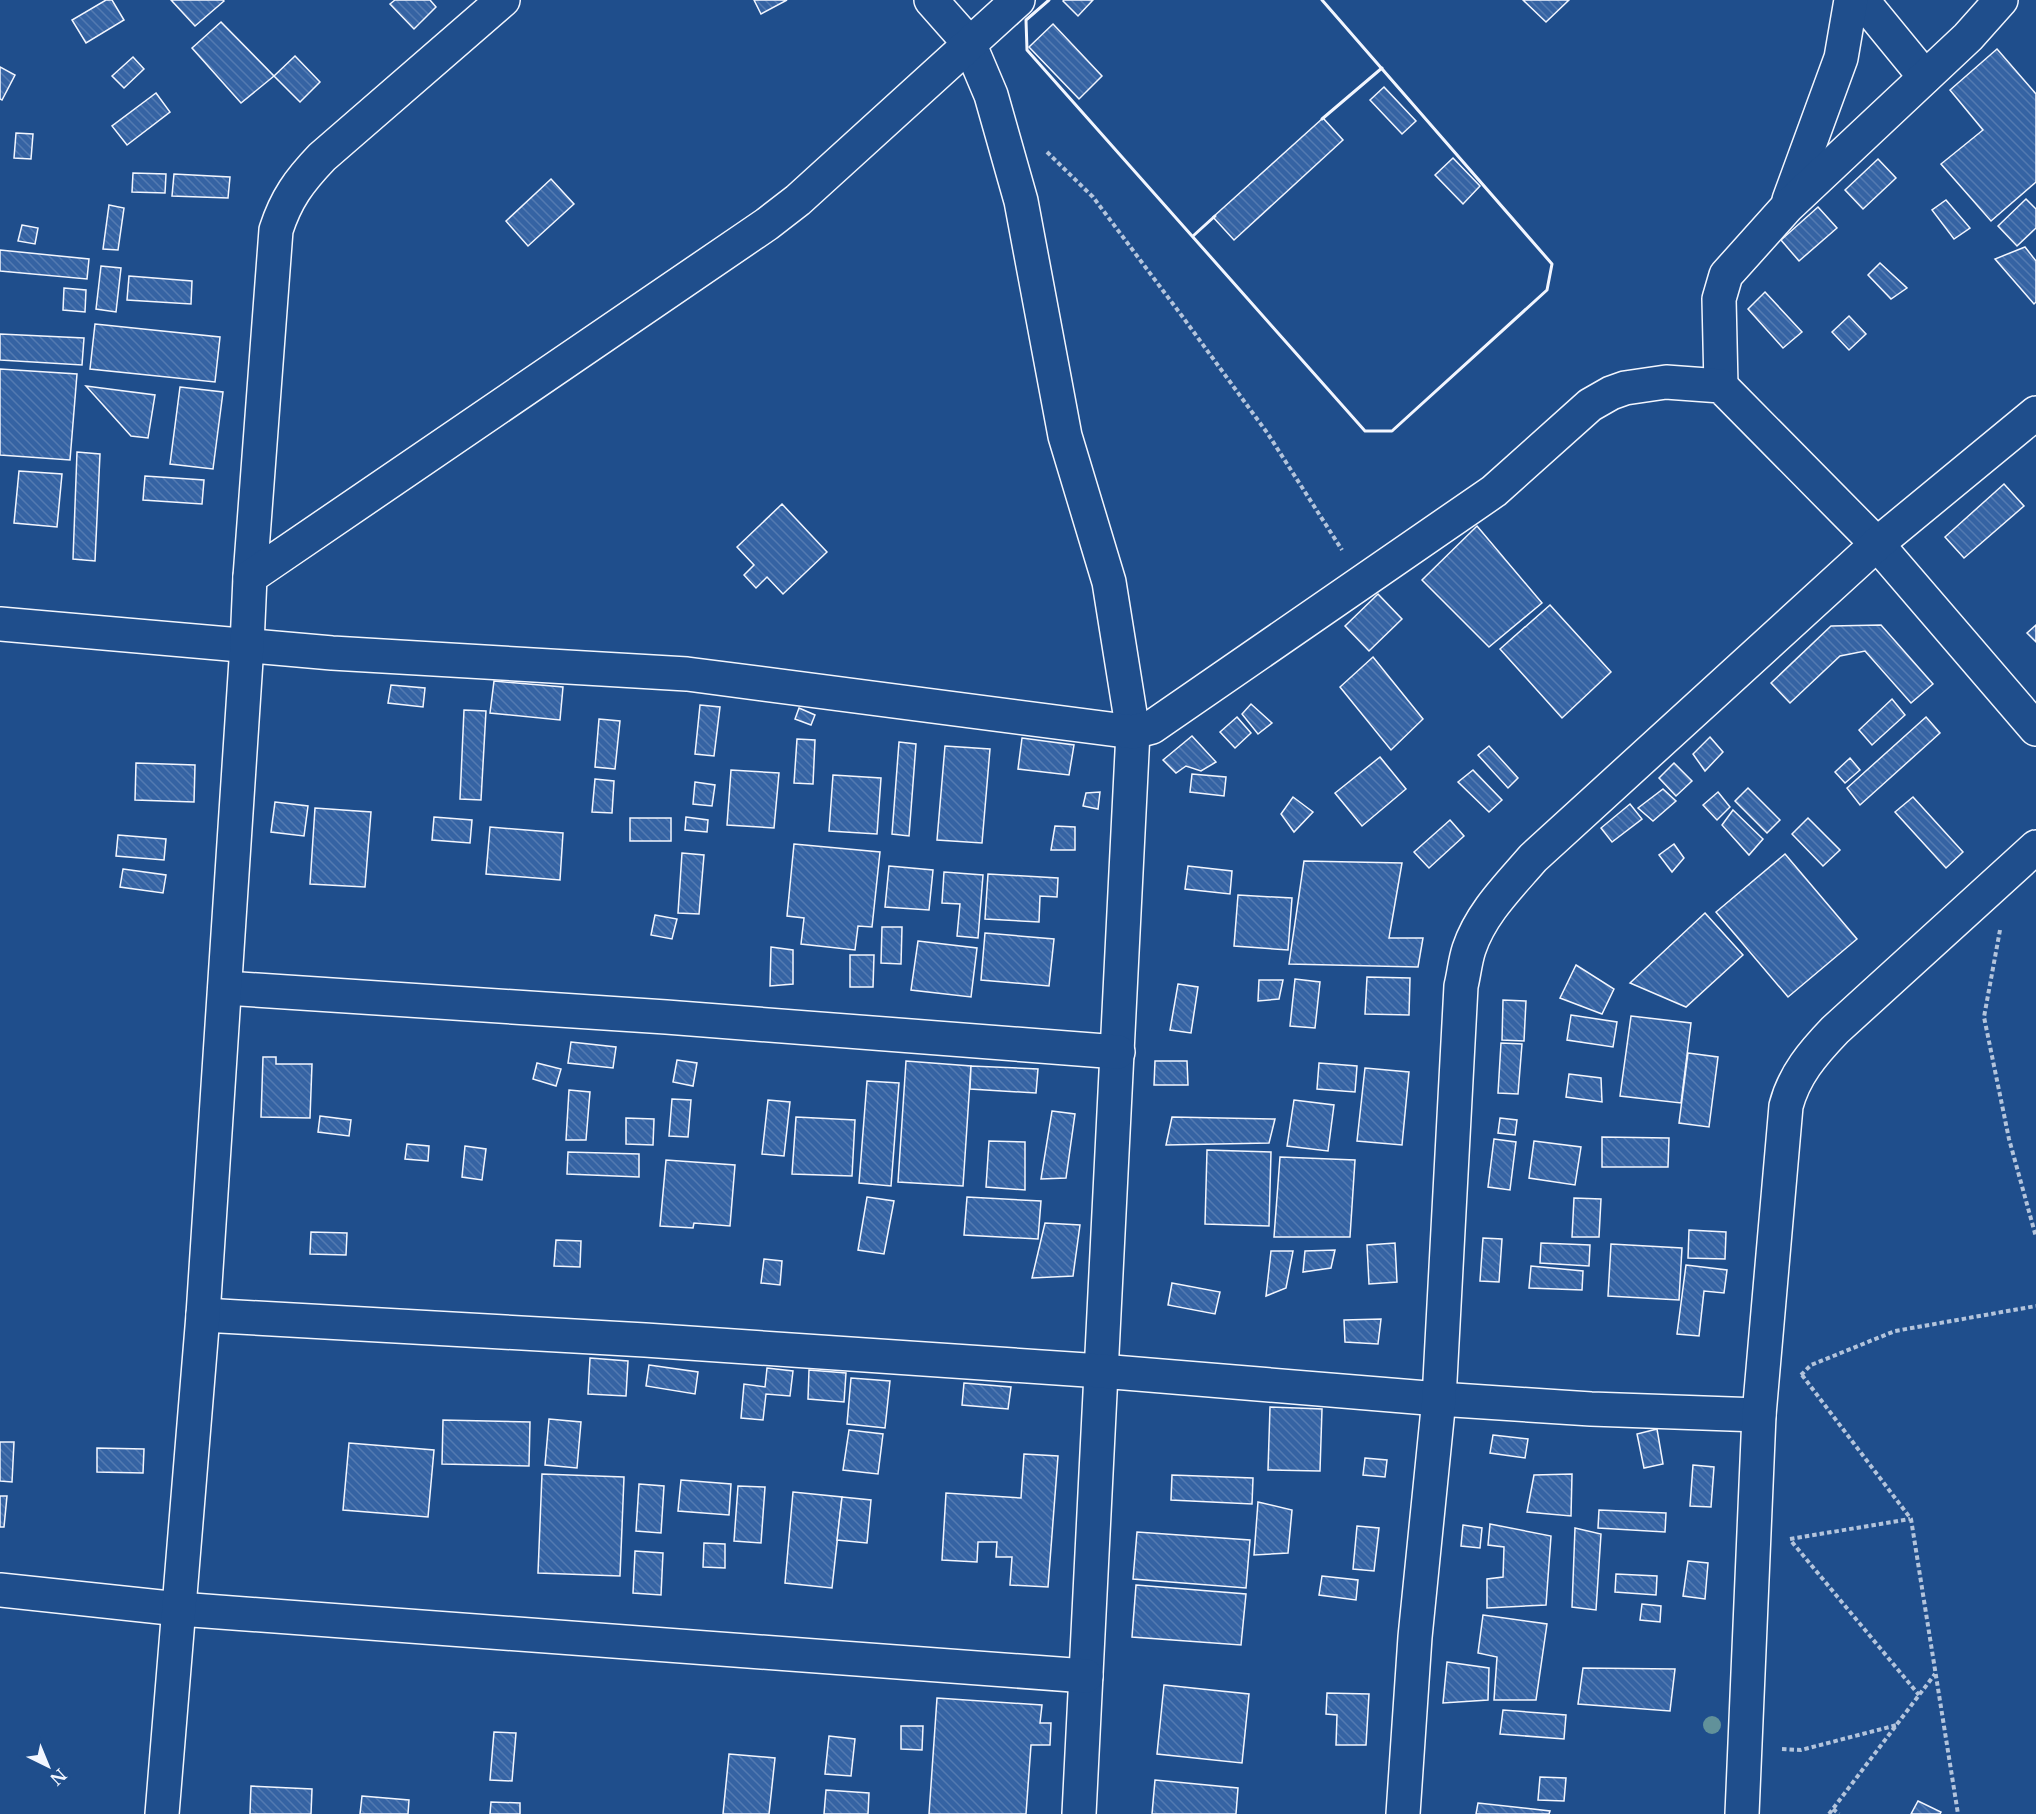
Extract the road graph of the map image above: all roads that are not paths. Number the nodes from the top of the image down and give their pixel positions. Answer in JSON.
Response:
{"nodes":[{"id":1,"x":503,"y":0,"type":"edge"},
{"id":2,"x":931,"y":0,"type":"edge"},
{"id":3,"x":1018,"y":0,"type":"edge"},
{"id":4,"x":1851,"y":0,"type":"edge"},
{"id":5,"x":1862,"y":0,"type":"edge"},
{"id":6,"x":2001,"y":0,"type":"edge"},
{"id":7,"x":969,"y":43,"type":"junction"},
{"id":8,"x":1925,"y":77,"type":"junction"},
{"id":9,"x":1787,"y":207,"type":"junction"},
{"id":10,"x":1721,"y":386,"type":"junction"},
{"id":11,"x":2036,"y":413,"type":"edge"},
{"id":12,"x":1877,"y":544,"type":"junction"},
{"id":13,"x":250,"y":577,"type":"junction"},
{"id":14,"x":0,"y":624,"type":"edge"},
{"id":15,"x":247,"y":645,"type":"junction"},
{"id":16,"x":2036,"y":729,"type":"edge"},
{"id":17,"x":1133,"y":732,"type":"junction"},
{"id":18,"x":2036,"y":847,"type":"edge"},
{"id":19,"x":225,"y":988,"type":"junction"},
{"id":20,"x":1118,"y":1052,"type":"junction"},
{"id":21,"x":203,"y":1315,"type":"junction"},
{"id":22,"x":1101,"y":1371,"type":"junction"},
{"id":23,"x":1439,"y":1399,"type":"junction"},
{"id":24,"x":1759,"y":1415,"type":"junction"},
{"id":25,"x":0,"y":1590,"type":"edge"},
{"id":26,"x":178,"y":1609,"type":"junction"},
{"id":27,"x":1086,"y":1676,"type":"junction"},
{"id":28,"x":162,"y":1814,"type":"edge"},
{"id":29,"x":1079,"y":1814,"type":"edge"},
{"id":30,"x":1403,"y":1814,"type":"edge"},
{"id":31,"x":1742,"y":1814,"type":"edge"}],
"edges":[{"from":1,"to":13,"type":"street"},
{"from":2,"to":7,"type":"street"},
{"from":3,"to":7,"type":"street"},
{"from":4,"to":9,"type":"street"},
{"from":5,"to":8,"type":"street"},
{"from":6,"to":8,"type":"street"},
{"from":7,"to":13,"type":"street"},
{"from":7,"to":17,"type":"street"},
{"from":8,"to":9,"type":"street"},
{"from":9,"to":10,"type":"street"},
{"from":10,"to":12,"type":"street"},
{"from":10,"to":17,"type":"street"},
{"from":11,"to":12,"type":"street"},
{"from":12,"to":16,"type":"street"},
{"from":12,"to":23,"type":"street"},
{"from":13,"to":15,"type":"street"},
{"from":14,"to":15,"type":"street"},
{"from":15,"to":17,"type":"street"},
{"from":15,"to":19,"type":"street"},
{"from":17,"to":20,"type":"street"},
{"from":18,"to":24,"type":"street"},
{"from":19,"to":20,"type":"street"},
{"from":19,"to":21,"type":"street"},
{"from":20,"to":22,"type":"street"},
{"from":21,"to":22,"type":"street"},
{"from":21,"to":26,"type":"street"},
{"from":22,"to":23,"type":"street"},
{"from":22,"to":27,"type":"street"},
{"from":23,"to":24,"type":"street"},
{"from":23,"to":30,"type":"street"},
{"from":24,"to":31,"type":"street"},
{"from":25,"to":26,"type":"street"},
{"from":26,"to":27,"type":"street"},
{"from":26,"to":28,"type":"street"},
{"from":27,"to":29,"type":"street"}]}
